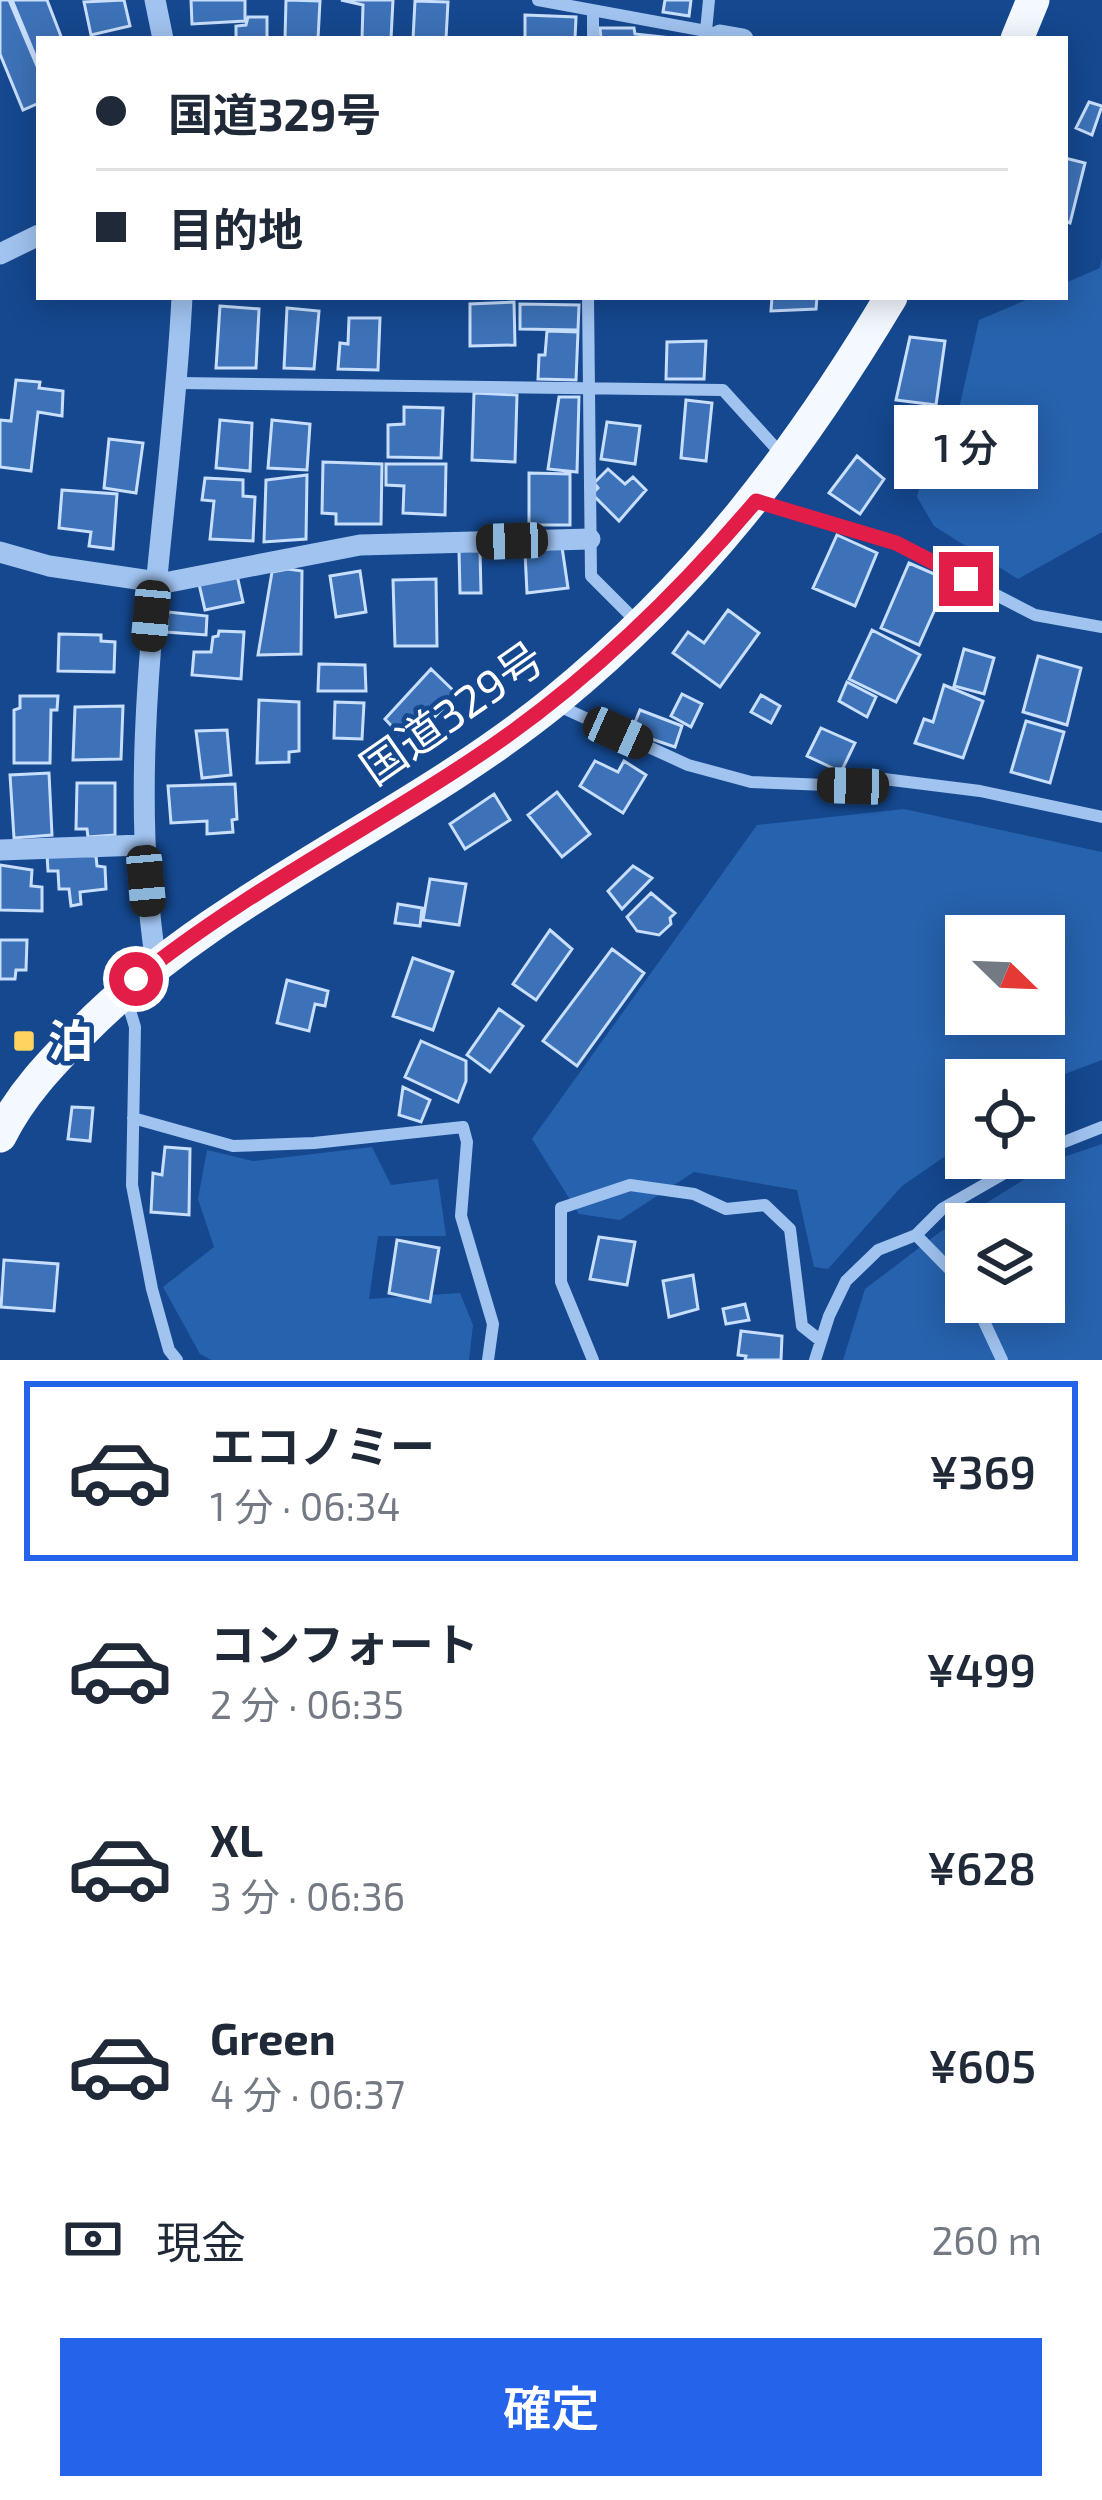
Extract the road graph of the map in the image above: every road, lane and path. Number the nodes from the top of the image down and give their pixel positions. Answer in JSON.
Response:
{"nodes":[{"id":1,"x":155,"y":0,"type":"edge"},
{"id":2,"x":538,"y":0,"type":"edge"},
{"id":3,"x":709,"y":0,"type":"edge"},
{"id":4,"x":1034,"y":0,"type":"edge"},
{"id":5,"x":593,"y":11,"type":"junction"},
{"id":6,"x":162,"y":36,"type":"edge"},
{"id":7,"x":592,"y":36,"type":"edge"},
{"id":8,"x":722,"y":36,"type":"edge"},
{"id":9,"x":1018,"y":36,"type":"edge"},
{"id":10,"x":36,"y":236,"type":"edge"},
{"id":11,"x":0,"y":254,"type":"edge"},
{"id":12,"x":182,"y":300,"type":"edge"},
{"id":13,"x":588,"y":300,"type":"edge"},
{"id":14,"x":889,"y":300,"type":"edge"},
{"id":15,"x":178,"y":383,"type":"junction"},
{"id":16,"x":587,"y":389,"type":"junction"},
{"id":17,"x":787,"y":460,"type":"junction"},
{"id":18,"x":756,"y":501,"type":"junction"},
{"id":19,"x":590,"y":539,"type":"junction"},
{"id":20,"x":0,"y":552,"type":"edge"},
{"id":21,"x":154,"y":580,"type":"junction"},
{"id":22,"x":641,"y":626,"type":"junction"},
{"id":23,"x":1102,"y":627,"type":"edge"},
{"id":24,"x":553,"y":703,"type":"junction"},
{"id":25,"x":1102,"y":818,"type":"edge"},
{"id":26,"x":142,"y":845,"type":"junction"},
{"id":27,"x":0,"y":850,"type":"edge"},
{"id":28,"x":156,"y":963,"type":"junction"},
{"id":29,"x":124,"y":990,"type":"junction"},
{"id":30,"x":133,"y":1118,"type":"junction"},
{"id":31,"x":1102,"y":1126,"type":"edge"},
{"id":32,"x":0,"y":1136,"type":"edge"},
{"id":33,"x":1065,"y":1141,"type":"edge"},
{"id":34,"x":994,"y":1179,"type":"edge"},
{"id":35,"x":916,"y":1235,"type":"junction"},
{"id":36,"x":945,"y":1265,"type":"edge"},
{"id":37,"x":985,"y":1323,"type":"edge"},
{"id":38,"x":821,"y":1341,"type":"junction"},
{"id":39,"x":169,"y":1356,"type":"edge"},
{"id":40,"x":488,"y":1360,"type":"edge"},
{"id":41,"x":593,"y":1360,"type":"edge"},
{"id":42,"x":814,"y":1360,"type":"edge"},
{"id":43,"x":1002,"y":1360,"type":"edge"}],
"edges":[{"from":1,"to":6,"type":"street"},
{"from":2,"to":5,"type":"street"},
{"from":3,"to":8,"type":"street"},
{"from":4,"to":9,"type":"highway"},
{"from":5,"to":7,"type":"street"},
{"from":5,"to":8,"type":"street"},
{"from":10,"to":11,"type":"street"},
{"from":12,"to":15,"type":"street"},
{"from":13,"to":16,"type":"street"},
{"from":14,"to":17,"type":"highway","name":"国道329号"},
{"from":15,"to":16,"type":"street"},
{"from":15,"to":21,"type":"street"},
{"from":16,"to":17,"type":"street"},
{"from":16,"to":19,"type":"street"},
{"from":17,"to":18,"type":"highway","name":"国道329号"},
{"from":18,"to":22,"type":"highway","name":"国道329号"},
{"from":18,"to":23,"type":"street"},
{"from":19,"to":21,"type":"street"},
{"from":19,"to":22,"type":"street"},
{"from":20,"to":21,"type":"street"},
{"from":21,"to":26,"type":"street"},
{"from":22,"to":24,"type":"highway","name":"国道329号"},
{"from":24,"to":25,"type":"street"},
{"from":24,"to":28,"type":"highway","name":"国道329号"},
{"from":26,"to":27,"type":"street"},
{"from":26,"to":28,"type":"street"},
{"from":28,"to":29,"type":"highway","name":"国道329号"},
{"from":29,"to":30,"type":"street"},
{"from":29,"to":32,"type":"highway","name":"国道329号"},
{"from":30,"to":39,"type":"street"},
{"from":30,"to":40,"type":"street"},
{"from":31,"to":33,"type":"street"},
{"from":34,"to":35,"type":"street"},
{"from":35,"to":36,"type":"street"},
{"from":35,"to":38,"type":"street"},
{"from":37,"to":43,"type":"street"},
{"from":38,"to":41,"type":"street"},
{"from":38,"to":42,"type":"street"}]}
